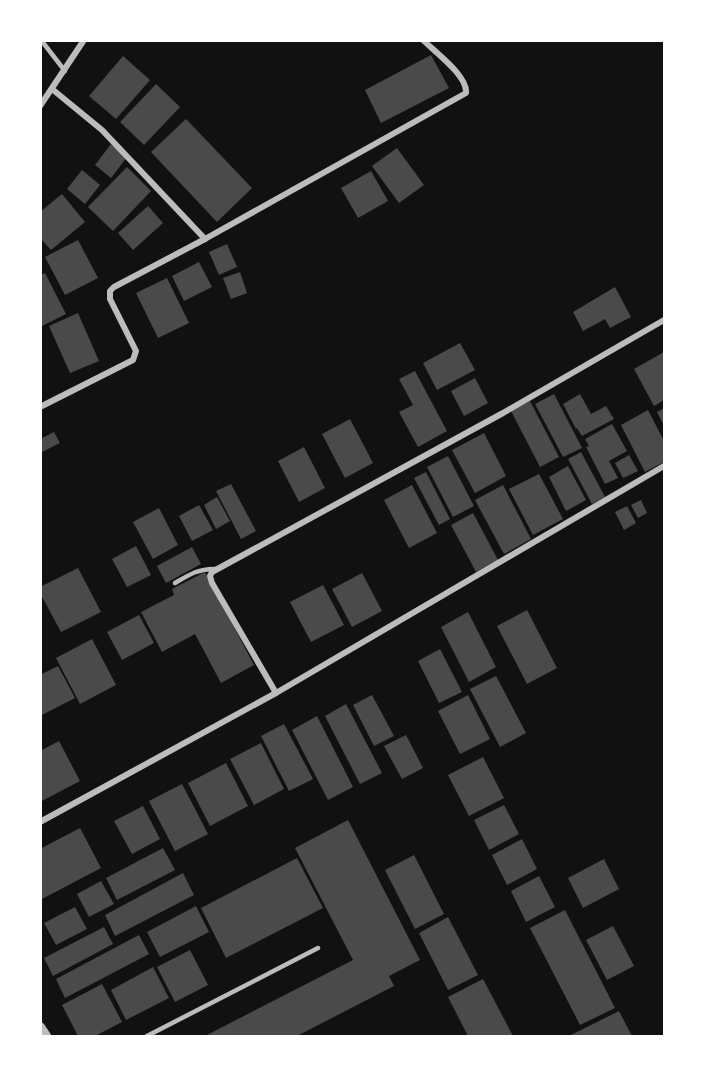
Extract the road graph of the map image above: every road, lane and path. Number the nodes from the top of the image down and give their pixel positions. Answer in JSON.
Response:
{"nodes":[{"id":1,"x":41,"y":40,"type":"edge"},
{"id":2,"x":84,"y":40,"type":"edge"},
{"id":3,"x":423,"y":40,"type":"edge"},
{"id":4,"x":65,"y":72,"type":"junction"},
{"id":5,"x":52,"y":89,"type":"junction"},
{"id":6,"x":40,"y":106,"type":"edge"},
{"id":7,"x":205,"y":239,"type":"junction"},
{"id":8,"x":664,"y":320,"type":"edge"},
{"id":9,"x":40,"y":407,"type":"edge"},
{"id":10,"x":664,"y":466,"type":"edge"},
{"id":11,"x":217,"y":569,"type":"junction"},
{"id":12,"x":176,"y":583,"type":"dead end"},
{"id":13,"x":276,"y":693,"type":"junction"},
{"id":14,"x":40,"y":822,"type":"edge"},
{"id":15,"x":318,"y":948,"type":"dead end"},
{"id":16,"x":40,"y":1026,"type":"edge"},
{"id":17,"x":46,"y":1036,"type":"edge"},
{"id":18,"x":147,"y":1036,"type":"edge"}],
"edges":[{"from":1,"to":4,"type":"lane"},
{"from":2,"to":4,"type":"street"},
{"from":3,"to":7,"type":"street"},
{"from":4,"to":5,"type":"street"},
{"from":5,"to":6,"type":"street"},
{"from":5,"to":7,"type":"street"},
{"from":7,"to":9,"type":"street"},
{"from":8,"to":11,"type":"street"},
{"from":10,"to":13,"type":"street"},
{"from":11,"to":12,"type":"lane"},
{"from":11,"to":13,"type":"street"},
{"from":13,"to":14,"type":"street"},
{"from":15,"to":18,"type":"lane"},
{"from":16,"to":17,"type":"street"}]}
